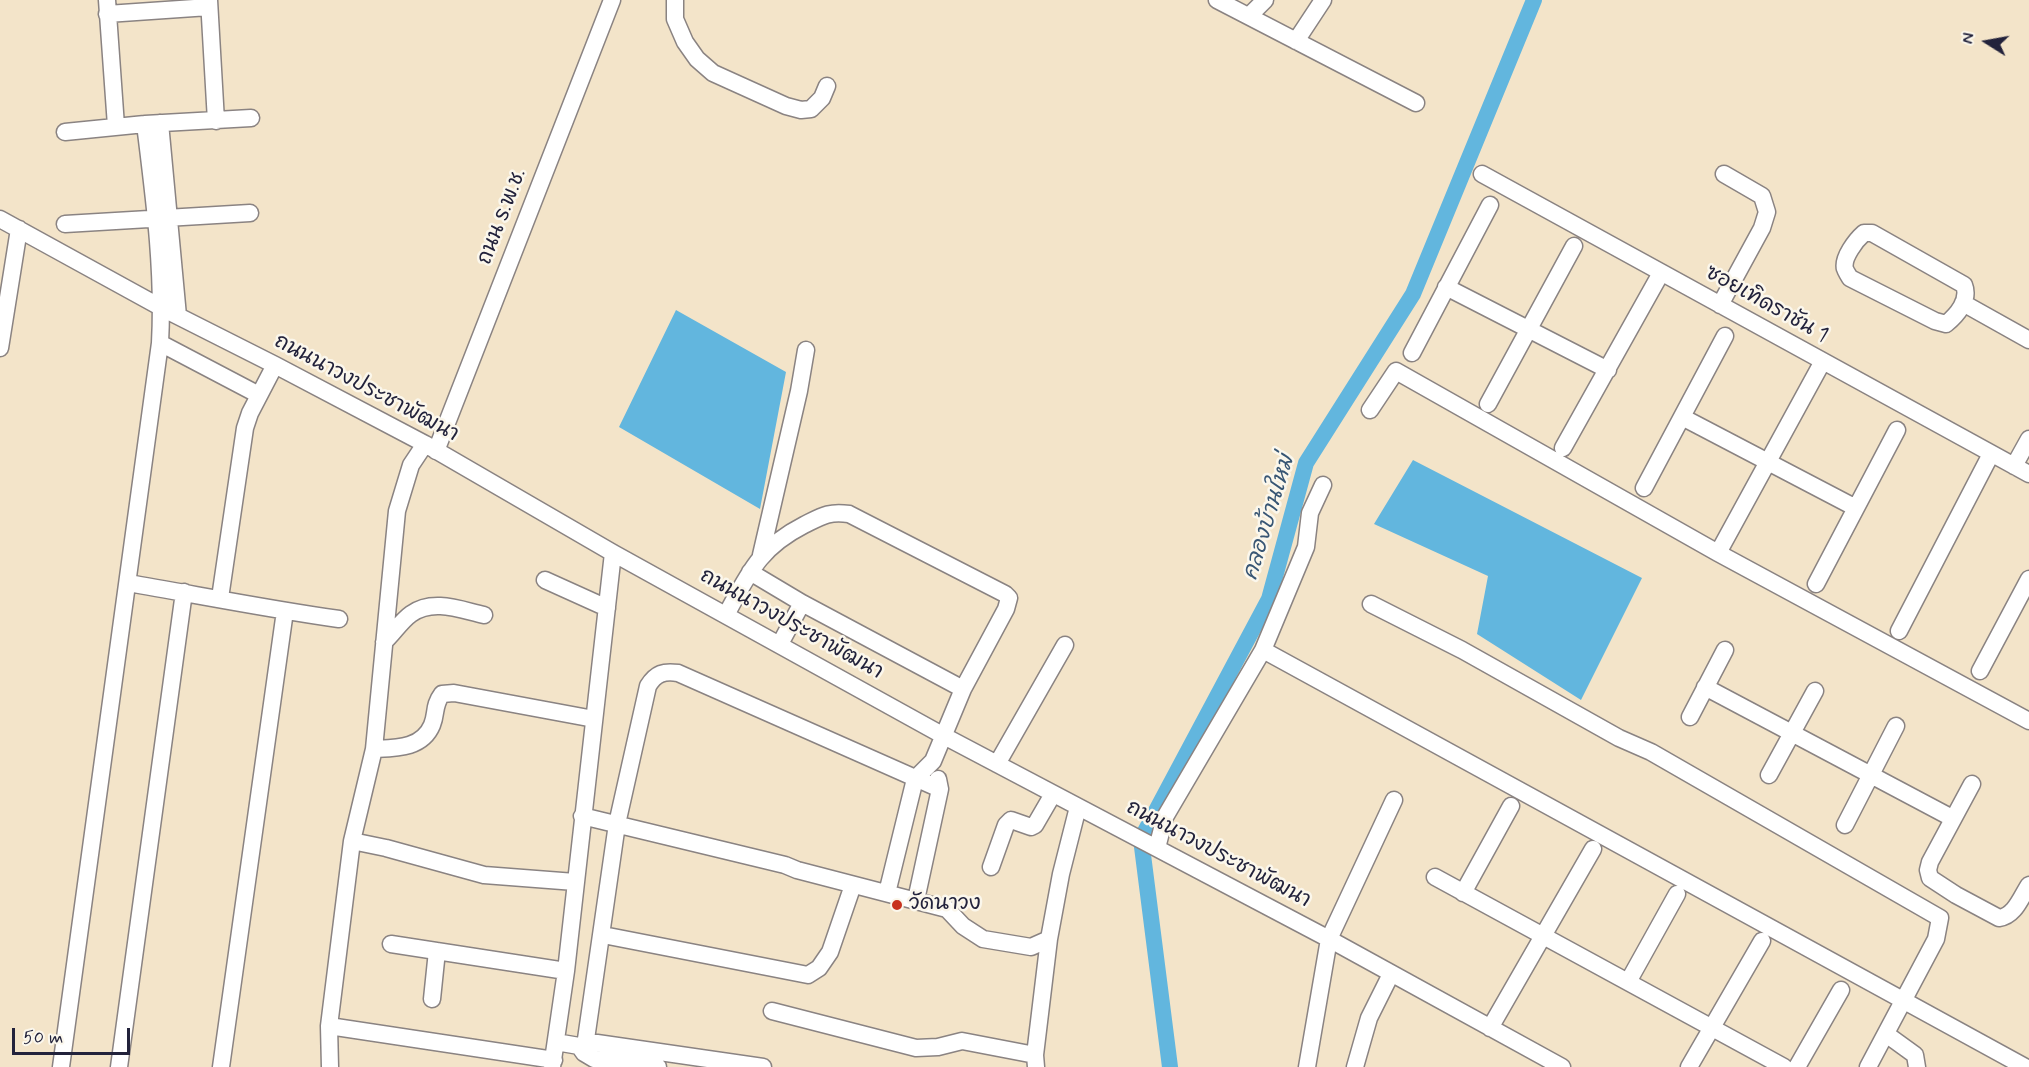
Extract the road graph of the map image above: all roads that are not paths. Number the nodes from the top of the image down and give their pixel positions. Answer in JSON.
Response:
{"nodes":[{"id":1,"x":612,"y":0,"type":"edge"},
{"id":2,"x":675,"y":0,"type":"edge"},
{"id":3,"x":1217,"y":0,"type":"edge"},
{"id":4,"x":1265,"y":0,"type":"edge"},
{"id":5,"x":1323,"y":0,"type":"edge"},
{"id":6,"x":209,"y":3,"type":"edge"},
{"id":7,"x":107,"y":7,"type":"edge"},
{"id":8,"x":1249,"y":16,"type":"junction"},
{"id":9,"x":1296,"y":41,"type":"junction"},
{"id":10,"x":826,"y":86,"type":"dead end"},
{"id":11,"x":1416,"y":103,"type":"dead end"},
{"id":12,"x":251,"y":118,"type":"dead end"},
{"id":13,"x":216,"y":121,"type":"junction"},
{"id":14,"x":152,"y":124,"type":"junction"},
{"id":15,"x":116,"y":126,"type":"junction"},
{"id":16,"x":65,"y":132,"type":"dead end"},
{"id":17,"x":1482,"y":174,"type":"dead end"},
{"id":18,"x":1724,"y":174,"type":"dead end"},
{"id":19,"x":1490,"y":205,"type":"dead end"},
{"id":20,"x":250,"y":213,"type":"dead end"},
{"id":21,"x":0,"y":219,"type":"edge"},
{"id":22,"x":163,"y":219,"type":"junction"},
{"id":23,"x":65,"y":224,"type":"dead end"},
{"id":24,"x":19,"y":229,"type":"junction"},
{"id":25,"x":1574,"y":246,"type":"dead end"},
{"id":26,"x":1661,"y":273,"type":"junction"},
{"id":27,"x":1446,"y":287,"type":"junction"},
{"id":28,"x":1964,"y":303,"type":"junction"},
{"id":29,"x":1720,"y":305,"type":"junction"},
{"id":30,"x":162,"y":308,"type":"junction"},
{"id":31,"x":178,"y":316,"type":"junction"},
{"id":32,"x":1529,"y":328,"type":"junction"},
{"id":33,"x":1725,"y":336,"type":"dead end"},
{"id":34,"x":2029,"y":340,"type":"edge"},
{"id":35,"x":160,"y":343,"type":"junction"},
{"id":36,"x":0,"y":348,"type":"edge"},
{"id":37,"x":806,"y":350,"type":"dead end"},
{"id":38,"x":1412,"y":353,"type":"dead end"},
{"id":39,"x":1823,"y":361,"type":"junction"},
{"id":40,"x":275,"y":365,"type":"junction"},
{"id":41,"x":1608,"y":370,"type":"junction"},
{"id":42,"x":259,"y":395,"type":"junction"},
{"id":43,"x":1488,"y":404,"type":"dead end"},
{"id":44,"x":1370,"y":410,"type":"dead end"},
{"id":45,"x":1682,"y":417,"type":"junction"},
{"id":46,"x":1897,"y":430,"type":"dead end"},
{"id":47,"x":2029,"y":439,"type":"edge"},
{"id":48,"x":430,"y":448,"type":"junction"},
{"id":49,"x":1563,"y":448,"type":"dead end"},
{"id":50,"x":1991,"y":454,"type":"junction"},
{"id":51,"x":1769,"y":462,"type":"junction"},
{"id":52,"x":2025,"y":471,"type":"edge"},
{"id":53,"x":1323,"y":485,"type":"dead end"},
{"id":54,"x":1644,"y":488,"type":"dead end"},
{"id":55,"x":1856,"y":507,"type":"junction"},
{"id":56,"x":613,"y":553,"type":"junction"},
{"id":57,"x":1718,"y":554,"type":"junction"},
{"id":58,"x":760,"y":556,"type":"junction"},
{"id":59,"x":750,"y":573,"type":"junction"},
{"id":60,"x":2029,"y":579,"type":"edge"},
{"id":61,"x":544,"y":580,"type":"dead end"},
{"id":62,"x":128,"y":583,"type":"junction"},
{"id":63,"x":1816,"y":584,"type":"dead end"},
{"id":64,"x":184,"y":592,"type":"junction"},
{"id":65,"x":220,"y":598,"type":"junction"},
{"id":66,"x":802,"y":603,"type":"junction"},
{"id":67,"x":1371,"y":603,"type":"dead end"},
{"id":68,"x":607,"y":608,"type":"junction"},
{"id":69,"x":285,"y":611,"type":"junction"},
{"id":70,"x":484,"y":615,"type":"dead end"},
{"id":71,"x":726,"y":615,"type":"junction"},
{"id":72,"x":339,"y":619,"type":"dead end"},
{"id":73,"x":1899,"y":631,"type":"dead end"},
{"id":74,"x":384,"y":642,"type":"junction"},
{"id":75,"x":780,"y":644,"type":"junction"},
{"id":76,"x":1065,"y":645,"type":"dead end"},
{"id":77,"x":1263,"y":650,"type":"junction"},
{"id":78,"x":1725,"y":650,"type":"dead end"},
{"id":79,"x":1980,"y":671,"type":"dead end"},
{"id":80,"x":1705,"y":687,"type":"junction"},
{"id":81,"x":963,"y":689,"type":"junction"},
{"id":82,"x":1815,"y":690,"type":"dead end"},
{"id":83,"x":1690,"y":717,"type":"dead end"},
{"id":84,"x":594,"y":718,"type":"junction"},
{"id":85,"x":2029,"y":721,"type":"edge"},
{"id":86,"x":1896,"y":726,"type":"dead end"},
{"id":87,"x":1792,"y":733,"type":"junction"},
{"id":88,"x":944,"y":736,"type":"junction"},
{"id":89,"x":374,"y":748,"type":"junction"},
{"id":90,"x":933,"y":761,"type":"junction"},
{"id":91,"x":998,"y":764,"type":"junction"},
{"id":92,"x":1870,"y":774,"type":"junction"},
{"id":93,"x":1769,"y":775,"type":"dead end"},
{"id":94,"x":915,"y":779,"type":"junction"},
{"id":95,"x":1972,"y":784,"type":"dead end"},
{"id":96,"x":940,"y":789,"type":"junction"},
{"id":97,"x":1053,"y":794,"type":"junction"},
{"id":98,"x":1394,"y":800,"type":"dead end"},
{"id":99,"x":1511,"y":806,"type":"dead end"},
{"id":100,"x":1078,"y":807,"type":"junction"},
{"id":101,"x":582,"y":816,"type":"junction"},
{"id":102,"x":1952,"y":818,"type":"junction"},
{"id":103,"x":617,"y":824,"type":"junction"},
{"id":104,"x":1845,"y":825,"type":"dead end"},
{"id":105,"x":352,"y":841,"type":"junction"},
{"id":106,"x":1154,"y":847,"type":"junction"},
{"id":107,"x":1593,"y":849,"type":"dead end"},
{"id":108,"x":991,"y":867,"type":"dead end"},
{"id":109,"x":1435,"y":878,"type":"dead end"},
{"id":110,"x":575,"y":882,"type":"junction"},
{"id":111,"x":854,"y":885,"type":"junction"},
{"id":112,"x":2029,"y":885,"type":"edge"},
{"id":113,"x":1463,"y":892,"type":"junction"},
{"id":114,"x":888,"y":893,"type":"junction"},
{"id":115,"x":1677,"y":894,"type":"dead end"},
{"id":116,"x":1956,"y":895,"type":"junction"},
{"id":117,"x":916,"y":900,"type":"junction"},
{"id":118,"x":1940,"y":918,"type":"junction"},
{"id":119,"x":603,"y":935,"type":"junction"},
{"id":120,"x":1543,"y":936,"type":"junction"},
{"id":121,"x":1049,"y":939,"type":"junction"},
{"id":122,"x":1329,"y":939,"type":"junction"},
{"id":123,"x":1762,"y":941,"type":"dead end"},
{"id":124,"x":391,"y":944,"type":"dead end"},
{"id":125,"x":437,"y":951,"type":"junction"},
{"id":126,"x":566,"y":971,"type":"junction"},
{"id":127,"x":1391,"y":974,"type":"junction"},
{"id":128,"x":1628,"y":982,"type":"junction"},
{"id":129,"x":1841,"y":990,"type":"dead end"},
{"id":130,"x":432,"y":999,"type":"dead end"},
{"id":131,"x":1903,"y":1001,"type":"junction"},
{"id":132,"x":772,"y":1011,"type":"dead end"},
{"id":133,"x":329,"y":1026,"type":"junction"},
{"id":134,"x":1490,"y":1028,"type":"junction"},
{"id":135,"x":1712,"y":1028,"type":"junction"},
{"id":136,"x":1886,"y":1034,"type":"junction"},
{"id":137,"x":556,"y":1042,"type":"junction"},
{"id":138,"x":583,"y":1048,"type":"junction"},
{"id":139,"x":1036,"y":1061,"type":"edge"},
{"id":140,"x":553,"y":1063,"type":"edge"},
{"id":141,"x":1552,"y":1065,"type":"edge"},
{"id":142,"x":61,"y":1067,"type":"edge"},
{"id":143,"x":119,"y":1067,"type":"edge"},
{"id":144,"x":221,"y":1067,"type":"edge"},
{"id":145,"x":330,"y":1067,"type":"edge"},
{"id":146,"x":658,"y":1067,"type":"edge"},
{"id":147,"x":763,"y":1067,"type":"edge"},
{"id":148,"x":1307,"y":1067,"type":"edge"},
{"id":149,"x":1355,"y":1067,"type":"edge"},
{"id":150,"x":1689,"y":1067,"type":"edge"},
{"id":151,"x":1784,"y":1067,"type":"edge"},
{"id":152,"x":1797,"y":1067,"type":"edge"},
{"id":153,"x":1868,"y":1067,"type":"edge"},
{"id":154,"x":1917,"y":1067,"type":"edge"},
{"id":155,"x":2025,"y":1067,"type":"edge"}],
"edges":[{"from":1,"to":48,"type":"street","name":"ถนน ร.พ.ช."},
{"from":2,"to":10,"type":"street"},
{"from":3,"to":8,"type":"street"},
{"from":4,"to":8,"type":"street"},
{"from":5,"to":9,"type":"street"},
{"from":6,"to":7,"type":"street"},
{"from":6,"to":13,"type":"street"},
{"from":7,"to":15,"type":"street"},
{"from":8,"to":9,"type":"street"},
{"from":9,"to":11,"type":"street"},
{"from":12,"to":13,"type":"street"},
{"from":13,"to":14,"type":"street"},
{"from":14,"to":15,"type":"street"},
{"from":14,"to":22,"type":"street"},
{"from":15,"to":16,"type":"street"},
{"from":17,"to":26,"type":"street","name":"ซอยเทิดราชัน 1"},
{"from":18,"to":29,"type":"street"},
{"from":19,"to":27,"type":"street"},
{"from":20,"to":22,"type":"street"},
{"from":21,"to":24,"type":"street","name":"ถนนนาวงประชาพัฒนา"},
{"from":22,"to":23,"type":"street"},
{"from":22,"to":30,"type":"street"},
{"from":22,"to":31,"type":"street"},
{"from":24,"to":30,"type":"street","name":"ถนนนาวงประชาพัฒนา"},
{"from":24,"to":36,"type":"street"},
{"from":25,"to":32,"type":"street"},
{"from":26,"to":29,"type":"street","name":"ซอยเทิดราชัน 1"},
{"from":26,"to":41,"type":"street"},
{"from":27,"to":32,"type":"street"},
{"from":27,"to":38,"type":"street"},
{"from":28,"to":28,"type":"street"},
{"from":28,"to":34,"type":"street"},
{"from":29,"to":39,"type":"street","name":"ซอยเทิดราชัน 1"},
{"from":30,"to":31,"type":"street","name":"ถนนนาวงประชาพัฒนา"},
{"from":30,"to":35,"type":"street"},
{"from":31,"to":40,"type":"street","name":"ถนนนาวงประชาพัฒนา"},
{"from":32,"to":41,"type":"street"},
{"from":32,"to":43,"type":"street"},
{"from":33,"to":45,"type":"street"},
{"from":35,"to":42,"type":"street"},
{"from":35,"to":62,"type":"street"},
{"from":37,"to":58,"type":"street"},
{"from":39,"to":50,"type":"street","name":"ซอยเทิดราชัน 1"},
{"from":39,"to":51,"type":"street"},
{"from":40,"to":42,"type":"street"},
{"from":40,"to":48,"type":"street","name":"ถนนนาวงประชาพัฒนา"},
{"from":41,"to":49,"type":"street"},
{"from":42,"to":65,"type":"street"},
{"from":44,"to":57,"type":"street"},
{"from":45,"to":51,"type":"street"},
{"from":45,"to":54,"type":"street"},
{"from":46,"to":55,"type":"street"},
{"from":47,"to":52,"type":"street"},
{"from":48,"to":56,"type":"street","name":"ถนนนาวงประชาพัฒนา"},
{"from":48,"to":74,"type":"street","name":"ถนน ร.พ.ช."},
{"from":50,"to":52,"type":"street","name":"ซอยเทิดราชัน 1"},
{"from":50,"to":73,"type":"street"},
{"from":51,"to":55,"type":"street"},
{"from":51,"to":57,"type":"street"},
{"from":53,"to":77,"type":"street"},
{"from":55,"to":63,"type":"street"},
{"from":56,"to":68,"type":"street"},
{"from":56,"to":71,"type":"street","name":"ถนนนาวงประชาพัฒนา"},
{"from":57,"to":85,"type":"street"},
{"from":58,"to":59,"type":"street"},
{"from":58,"to":81,"type":"street"},
{"from":59,"to":66,"type":"street"},
{"from":59,"to":71,"type":"street"},
{"from":60,"to":79,"type":"street"},
{"from":61,"to":68,"type":"street"},
{"from":62,"to":64,"type":"street"},
{"from":62,"to":142,"type":"street"},
{"from":64,"to":65,"type":"street"},
{"from":64,"to":143,"type":"street"},
{"from":65,"to":69,"type":"street"},
{"from":66,"to":75,"type":"street"},
{"from":66,"to":81,"type":"street"},
{"from":67,"to":118,"type":"street"},
{"from":68,"to":84,"type":"street"},
{"from":69,"to":72,"type":"street"},
{"from":69,"to":144,"type":"street"},
{"from":70,"to":74,"type":"street"},
{"from":71,"to":75,"type":"street","name":"ถนนนาวงประชาพัฒนา"},
{"from":74,"to":89,"type":"street","name":"ถนน ร.พ.ช."},
{"from":75,"to":88,"type":"street","name":"ถนนนาวงประชาพัฒนา"},
{"from":76,"to":91,"type":"street"},
{"from":77,"to":106,"type":"street"},
{"from":77,"to":131,"type":"street"},
{"from":78,"to":80,"type":"street"},
{"from":80,"to":83,"type":"street"},
{"from":80,"to":87,"type":"street"},
{"from":81,"to":88,"type":"street"},
{"from":82,"to":87,"type":"street"},
{"from":84,"to":89,"type":"street"},
{"from":84,"to":101,"type":"street"},
{"from":86,"to":92,"type":"street"},
{"from":87,"to":92,"type":"street"},
{"from":87,"to":93,"type":"street"},
{"from":88,"to":90,"type":"street"},
{"from":88,"to":91,"type":"street","name":"ถนนนาวงประชาพัฒนา"},
{"from":89,"to":105,"type":"street","name":"ถนน ร.พ.ช."},
{"from":90,"to":94,"type":"street"},
{"from":90,"to":96,"type":"street"},
{"from":91,"to":97,"type":"street","name":"ถนนนาวงประชาพัฒนา"},
{"from":92,"to":102,"type":"street"},
{"from":92,"to":104,"type":"street"},
{"from":94,"to":96,"type":"street"},
{"from":94,"to":103,"type":"street"},
{"from":94,"to":114,"type":"street"},
{"from":95,"to":102,"type":"street"},
{"from":96,"to":117,"type":"street"},
{"from":97,"to":100,"type":"street","name":"ถนนนาวงประชาพัฒนา"},
{"from":97,"to":108,"type":"street"},
{"from":98,"to":122,"type":"street"},
{"from":99,"to":113,"type":"street"},
{"from":100,"to":106,"type":"street","name":"ถนนนาวงประชาพัฒนา"},
{"from":100,"to":121,"type":"street"},
{"from":101,"to":103,"type":"street"},
{"from":101,"to":110,"type":"street"},
{"from":102,"to":116,"type":"street"},
{"from":103,"to":111,"type":"street"},
{"from":103,"to":119,"type":"street"},
{"from":105,"to":110,"type":"street"},
{"from":105,"to":133,"type":"street","name":"ถนน ร.พ.ช."},
{"from":106,"to":122,"type":"street","name":"ถนนนาวงประชาพัฒนา"},
{"from":107,"to":120,"type":"street"},
{"from":109,"to":113,"type":"street"},
{"from":110,"to":126,"type":"street"},
{"from":111,"to":114,"type":"street"},
{"from":111,"to":119,"type":"street"},
{"from":112,"to":116,"type":"street"},
{"from":113,"to":120,"type":"street"},
{"from":114,"to":117,"type":"street"},
{"from":115,"to":128,"type":"street"},
{"from":116,"to":118,"type":"street"},
{"from":117,"to":121,"type":"street"},
{"from":118,"to":131,"type":"street"},
{"from":119,"to":138,"type":"street"},
{"from":120,"to":128,"type":"street"},
{"from":120,"to":134,"type":"street"},
{"from":121,"to":139,"type":"street"},
{"from":122,"to":127,"type":"street","name":"ถนนนาวงประชาพัฒนา"},
{"from":122,"to":148,"type":"street"},
{"from":123,"to":135,"type":"street"},
{"from":124,"to":125,"type":"street"},
{"from":125,"to":126,"type":"street"},
{"from":125,"to":130,"type":"street"},
{"from":126,"to":137,"type":"street"},
{"from":127,"to":134,"type":"street","name":"ถนนนาวงประชาพัฒนา"},
{"from":127,"to":149,"type":"street"},
{"from":128,"to":135,"type":"street"},
{"from":129,"to":152,"type":"street"},
{"from":131,"to":136,"type":"street"},
{"from":131,"to":155,"type":"street"},
{"from":132,"to":139,"type":"street"},
{"from":133,"to":140,"type":"street"},
{"from":133,"to":145,"type":"street","name":"ถนน ร.พ.ช."},
{"from":134,"to":141,"type":"street","name":"ถนนนาวงประชาพัฒนา"},
{"from":135,"to":150,"type":"street"},
{"from":135,"to":151,"type":"street"},
{"from":136,"to":153,"type":"street"},
{"from":136,"to":154,"type":"street"},
{"from":137,"to":138,"type":"street"},
{"from":137,"to":140,"type":"street"},
{"from":138,"to":146,"type":"street"},
{"from":138,"to":147,"type":"street"}]}
